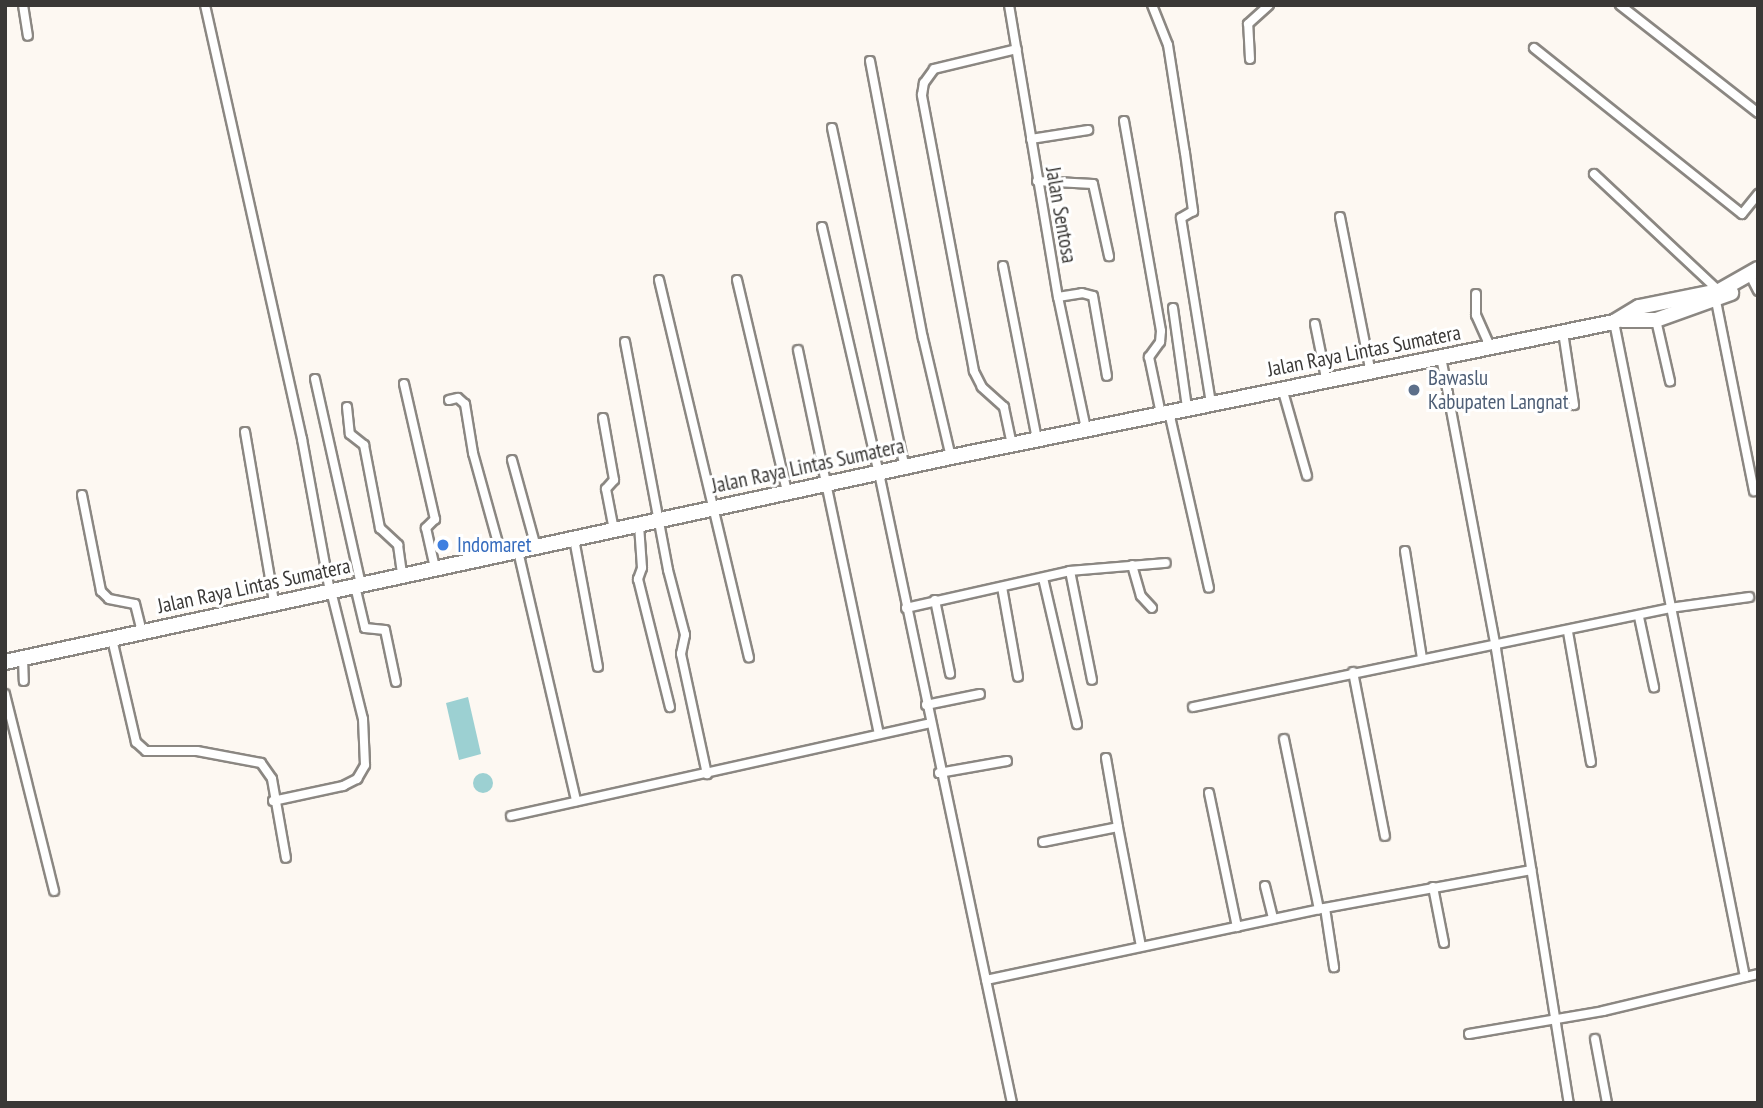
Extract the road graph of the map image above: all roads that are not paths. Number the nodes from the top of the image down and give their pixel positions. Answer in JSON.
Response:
{"nodes":[{"id":1,"x":23,"y":5,"type":"edge"},
{"id":2,"x":205,"y":5,"type":"edge"},
{"id":3,"x":1009,"y":5,"type":"edge"},
{"id":4,"x":1152,"y":5,"type":"edge"},
{"id":5,"x":1269,"y":5,"type":"edge"},
{"id":6,"x":1620,"y":5,"type":"edge"},
{"id":7,"x":28,"y":36,"type":"dead end"},
{"id":8,"x":1534,"y":48,"type":"dead end"},
{"id":9,"x":1017,"y":49,"type":"junction"},
{"id":10,"x":1250,"y":59,"type":"dead end"},
{"id":11,"x":870,"y":61,"type":"dead end"},
{"id":12,"x":1758,"y":113,"type":"edge"},
{"id":13,"x":1124,"y":121,"type":"dead end"},
{"id":14,"x":832,"y":128,"type":"dead end"},
{"id":15,"x":1088,"y":130,"type":"dead end"},
{"id":16,"x":1031,"y":139,"type":"junction"},
{"id":17,"x":1594,"y":174,"type":"dead end"},
{"id":18,"x":1037,"y":181,"type":"junction"},
{"id":19,"x":1758,"y":194,"type":"edge"},
{"id":20,"x":1340,"y":218,"type":"dead end"},
{"id":21,"x":822,"y":227,"type":"dead end"},
{"id":22,"x":1109,"y":256,"type":"dead end"},
{"id":23,"x":1003,"y":266,"type":"dead end"},
{"id":24,"x":659,"y":280,"type":"dead end"},
{"id":25,"x":737,"y":280,"type":"dead end"},
{"id":26,"x":1756,"y":280,"type":"edge"},
{"id":27,"x":1476,"y":294,"type":"dead end"},
{"id":28,"x":1718,"y":296,"type":"junction"},
{"id":29,"x":1058,"y":297,"type":"junction"},
{"id":30,"x":1173,"y":309,"type":"dead end"},
{"id":31,"x":1656,"y":320,"type":"junction"},
{"id":32,"x":1618,"y":321,"type":"junction"},
{"id":33,"x":1315,"y":324,"type":"dead end"},
{"id":34,"x":1563,"y":332,"type":"junction"},
{"id":35,"x":625,"y":342,"type":"dead end"},
{"id":36,"x":1490,"y":347,"type":"junction"},
{"id":37,"x":798,"y":350,"type":"dead end"},
{"id":38,"x":1441,"y":358,"type":"junction"},
{"id":39,"x":1370,"y":369,"type":"junction"},
{"id":40,"x":1107,"y":376,"type":"dead end"},
{"id":41,"x":1326,"y":378,"type":"junction"},
{"id":42,"x":316,"y":379,"type":"dead end"},
{"id":43,"x":1670,"y":381,"type":"dead end"},
{"id":44,"x":404,"y":384,"type":"dead end"},
{"id":45,"x":1282,"y":388,"type":"junction"},
{"id":46,"x":449,"y":400,"type":"dead end"},
{"id":47,"x":1211,"y":403,"type":"junction"},
{"id":48,"x":1574,"y":405,"type":"dead end"},
{"id":49,"x":347,"y":407,"type":"dead end"},
{"id":50,"x":1187,"y":408,"type":"junction"},
{"id":51,"x":1165,"y":413,"type":"junction"},
{"id":52,"x":603,"y":418,"type":"dead end"},
{"id":53,"x":1086,"y":429,"type":"junction"},
{"id":54,"x":245,"y":432,"type":"dead end"},
{"id":55,"x":1037,"y":439,"type":"junction"},
{"id":56,"x":1012,"y":445,"type":"junction"},
{"id":57,"x":951,"y":457,"type":"junction"},
{"id":58,"x":512,"y":460,"type":"dead end"},
{"id":59,"x":905,"y":468,"type":"junction"},
{"id":60,"x":879,"y":473,"type":"junction"},
{"id":61,"x":1307,"y":476,"type":"dead end"},
{"id":62,"x":826,"y":484,"type":"junction"},
{"id":63,"x":1754,"y":491,"type":"dead end"},
{"id":64,"x":787,"y":492,"type":"junction"},
{"id":65,"x":82,"y":495,"type":"dead end"},
{"id":66,"x":713,"y":508,"type":"junction"},
{"id":67,"x":661,"y":520,"type":"junction"},
{"id":68,"x":639,"y":525,"type":"junction"},
{"id":69,"x":614,"y":530,"type":"junction"},
{"id":70,"x":574,"y":539,"type":"junction"},
{"id":71,"x":536,"y":547,"type":"junction"},
{"id":72,"x":518,"y":551,"type":"junction"},
{"id":73,"x":1405,"y":551,"type":"dead end"},
{"id":74,"x":501,"y":554,"type":"junction"},
{"id":75,"x":1166,"y":563,"type":"dead end"},
{"id":76,"x":1132,"y":565,"type":"junction"},
{"id":77,"x":435,"y":568,"type":"junction"},
{"id":78,"x":1070,"y":571,"type":"junction"},
{"id":79,"x":402,"y":574,"type":"junction"},
{"id":80,"x":1042,"y":578,"type":"junction"},
{"id":81,"x":358,"y":585,"type":"junction"},
{"id":82,"x":1002,"y":587,"type":"junction"},
{"id":83,"x":1209,"y":589,"type":"dead end"},
{"id":84,"x":331,"y":591,"type":"junction"},
{"id":85,"x":1749,"y":597,"type":"dead end"},
{"id":86,"x":935,"y":600,"type":"junction"},
{"id":87,"x":274,"y":602,"type":"junction"},
{"id":88,"x":906,"y":608,"type":"junction"},
{"id":89,"x":1152,"y":608,"type":"dead end"},
{"id":90,"x":1670,"y":608,"type":"junction"},
{"id":91,"x":1639,"y":617,"type":"junction"},
{"id":92,"x":142,"y":632,"type":"junction"},
{"id":93,"x":1568,"y":632,"type":"junction"},
{"id":94,"x":112,"y":639,"type":"junction"},
{"id":95,"x":1495,"y":646,"type":"junction"},
{"id":96,"x":749,"y":657,"type":"dead end"},
{"id":97,"x":23,"y":658,"type":"junction"},
{"id":98,"x":1422,"y":658,"type":"junction"},
{"id":99,"x":5,"y":662,"type":"edge"},
{"id":100,"x":598,"y":667,"type":"dead end"},
{"id":101,"x":1353,"y":672,"type":"junction"},
{"id":102,"x":950,"y":673,"type":"dead end"},
{"id":103,"x":1018,"y":677,"type":"dead end"},
{"id":104,"x":1092,"y":680,"type":"dead end"},
{"id":105,"x":24,"y":681,"type":"dead end"},
{"id":106,"x":396,"y":681,"type":"dead end"},
{"id":107,"x":1654,"y":687,"type":"dead end"},
{"id":108,"x":5,"y":694,"type":"edge"},
{"id":109,"x":980,"y":694,"type":"dead end"},
{"id":110,"x":926,"y":705,"type":"junction"},
{"id":111,"x":670,"y":707,"type":"dead end"},
{"id":112,"x":1193,"y":707,"type":"dead end"},
{"id":113,"x":930,"y":723,"type":"junction"},
{"id":114,"x":1077,"y":724,"type":"dead end"},
{"id":115,"x":879,"y":734,"type":"junction"},
{"id":116,"x":1284,"y":739,"type":"dead end"},
{"id":117,"x":1106,"y":758,"type":"dead end"},
{"id":118,"x":1007,"y":761,"type":"dead end"},
{"id":119,"x":1591,"y":762,"type":"dead end"},
{"id":120,"x":939,"y":773,"type":"junction"},
{"id":121,"x":707,"y":774,"type":"junction"},
{"id":122,"x":1209,"y":793,"type":"dead end"},
{"id":123,"x":576,"y":801,"type":"junction"},
{"id":124,"x":274,"y":802,"type":"junction"},
{"id":125,"x":511,"y":816,"type":"dead end"},
{"id":126,"x":1118,"y":827,"type":"junction"},
{"id":127,"x":1385,"y":836,"type":"dead end"},
{"id":128,"x":1043,"y":842,"type":"dead end"},
{"id":129,"x":286,"y":858,"type":"dead end"},
{"id":130,"x":1531,"y":870,"type":"junction"},
{"id":131,"x":1265,"y":886,"type":"dead end"},
{"id":132,"x":1433,"y":887,"type":"junction"},
{"id":133,"x":54,"y":891,"type":"dead end"},
{"id":134,"x":1322,"y":908,"type":"junction"},
{"id":135,"x":1273,"y":918,"type":"junction"},
{"id":136,"x":1237,"y":927,"type":"junction"},
{"id":137,"x":1444,"y":943,"type":"dead end"},
{"id":138,"x":1141,"y":946,"type":"junction"},
{"id":139,"x":1334,"y":967,"type":"dead end"},
{"id":140,"x":1758,"y":974,"type":"edge"},
{"id":141,"x":1745,"y":977,"type":"junction"},
{"id":142,"x":986,"y":980,"type":"junction"},
{"id":143,"x":1558,"y":1017,"type":"junction"},
{"id":144,"x":1469,"y":1034,"type":"dead end"},
{"id":145,"x":1595,"y":1039,"type":"dead end"},
{"id":146,"x":1012,"y":1103,"type":"edge"},
{"id":147,"x":1569,"y":1103,"type":"edge"},
{"id":148,"x":1607,"y":1103,"type":"edge"}],
"edges":[{"from":1,"to":7,"type":"street"},
{"from":2,"to":84,"type":"street"},
{"from":3,"to":9,"type":"street","name":"Jalan Sentosa"},
{"from":4,"to":47,"type":"street"},
{"from":5,"to":10,"type":"street"},
{"from":6,"to":12,"type":"street"},
{"from":8,"to":19,"type":"street"},
{"from":9,"to":16,"type":"street","name":"Jalan Sentosa"},
{"from":9,"to":56,"type":"street"},
{"from":11,"to":57,"type":"street"},
{"from":13,"to":51,"type":"street"},
{"from":14,"to":59,"type":"street"},
{"from":15,"to":16,"type":"street"},
{"from":16,"to":18,"type":"street","name":"Jalan Sentosa"},
{"from":17,"to":28,"type":"street"},
{"from":18,"to":22,"type":"street"},
{"from":18,"to":29,"type":"street","name":"Jalan Sentosa"},
{"from":20,"to":39,"type":"street"},
{"from":21,"to":60,"type":"street"},
{"from":23,"to":55,"type":"street"},
{"from":24,"to":66,"type":"street"},
{"from":25,"to":64,"type":"street"},
{"from":26,"to":28,"type":"highway","name":"Jalan Raya Lintas Sumatera"},
{"from":27,"to":36,"type":"street"},
{"from":28,"to":31,"type":"highway","name":"Jalan Raya Lintas Sumatera"},
{"from":28,"to":32,"type":"highway","name":"Jalan Raya Lintas Sumatera"},
{"from":28,"to":63,"type":"street"},
{"from":29,"to":40,"type":"street"},
{"from":29,"to":53,"type":"street","name":"Jalan Sentosa"},
{"from":30,"to":50,"type":"street"},
{"from":31,"to":32,"type":"highway","name":"Jalan Raya Lintas Sumatera"},
{"from":31,"to":43,"type":"street"},
{"from":32,"to":34,"type":"highway","name":"Jalan Raya Lintas Sumatera"},
{"from":32,"to":90,"type":"street"},
{"from":33,"to":41,"type":"street"},
{"from":34,"to":36,"type":"highway","name":"Jalan Raya Lintas Sumatera"},
{"from":34,"to":48,"type":"street"},
{"from":35,"to":67,"type":"street"},
{"from":36,"to":38,"type":"highway","name":"Jalan Raya Lintas Sumatera"},
{"from":37,"to":62,"type":"street"},
{"from":38,"to":39,"type":"highway","name":"Jalan Raya Lintas Sumatera"},
{"from":38,"to":95,"type":"street"},
{"from":39,"to":41,"type":"highway","name":"Jalan Raya Lintas Sumatera"},
{"from":41,"to":45,"type":"highway","name":"Jalan Raya Lintas Sumatera"},
{"from":42,"to":81,"type":"street"},
{"from":44,"to":77,"type":"street"},
{"from":45,"to":47,"type":"highway","name":"Jalan Raya Lintas Sumatera"},
{"from":45,"to":61,"type":"street"},
{"from":46,"to":74,"type":"street"},
{"from":47,"to":50,"type":"highway","name":"Jalan Raya Lintas Sumatera"},
{"from":49,"to":79,"type":"street"},
{"from":50,"to":51,"type":"highway","name":"Jalan Raya Lintas Sumatera"},
{"from":51,"to":53,"type":"highway","name":"Jalan Raya Lintas Sumatera"},
{"from":51,"to":83,"type":"street"},
{"from":52,"to":69,"type":"street"},
{"from":53,"to":55,"type":"highway","name":"Jalan Raya Lintas Sumatera"},
{"from":54,"to":87,"type":"street"},
{"from":55,"to":56,"type":"highway","name":"Jalan Raya Lintas Sumatera"},
{"from":56,"to":57,"type":"highway","name":"Jalan Raya Lintas Sumatera"},
{"from":57,"to":59,"type":"highway","name":"Jalan Raya Lintas Sumatera"},
{"from":58,"to":71,"type":"street"},
{"from":59,"to":60,"type":"highway","name":"Jalan Raya Lintas Sumatera"},
{"from":60,"to":62,"type":"highway","name":"Jalan Raya Lintas Sumatera"},
{"from":60,"to":88,"type":"street"},
{"from":62,"to":64,"type":"highway","name":"Jalan Raya Lintas Sumatera"},
{"from":62,"to":115,"type":"street"},
{"from":64,"to":66,"type":"highway","name":"Jalan Raya Lintas Sumatera"},
{"from":65,"to":92,"type":"street"},
{"from":66,"to":67,"type":"highway","name":"Jalan Raya Lintas Sumatera"},
{"from":66,"to":96,"type":"street"},
{"from":67,"to":68,"type":"highway","name":"Jalan Raya Lintas Sumatera"},
{"from":67,"to":121,"type":"street"},
{"from":68,"to":69,"type":"highway","name":"Jalan Raya Lintas Sumatera"},
{"from":68,"to":111,"type":"street"},
{"from":69,"to":70,"type":"highway","name":"Jalan Raya Lintas Sumatera"},
{"from":70,"to":71,"type":"highway","name":"Jalan Raya Lintas Sumatera"},
{"from":70,"to":100,"type":"street"},
{"from":71,"to":72,"type":"highway","name":"Jalan Raya Lintas Sumatera"},
{"from":72,"to":74,"type":"highway","name":"Jalan Raya Lintas Sumatera"},
{"from":72,"to":123,"type":"street"},
{"from":73,"to":98,"type":"street"},
{"from":74,"to":77,"type":"highway","name":"Jalan Raya Lintas Sumatera"},
{"from":75,"to":76,"type":"street"},
{"from":76,"to":78,"type":"street"},
{"from":76,"to":89,"type":"street"},
{"from":77,"to":79,"type":"highway","name":"Jalan Raya Lintas Sumatera"},
{"from":78,"to":80,"type":"street"},
{"from":78,"to":104,"type":"street"},
{"from":79,"to":81,"type":"highway","name":"Jalan Raya Lintas Sumatera"},
{"from":80,"to":82,"type":"street"},
{"from":80,"to":114,"type":"street"},
{"from":81,"to":84,"type":"highway","name":"Jalan Raya Lintas Sumatera"},
{"from":81,"to":106,"type":"street"},
{"from":82,"to":86,"type":"street"},
{"from":82,"to":103,"type":"street"},
{"from":84,"to":87,"type":"highway","name":"Jalan Raya Lintas Sumatera"},
{"from":84,"to":124,"type":"street"},
{"from":85,"to":90,"type":"street"},
{"from":86,"to":88,"type":"street"},
{"from":86,"to":102,"type":"street"},
{"from":87,"to":92,"type":"highway","name":"Jalan Raya Lintas Sumatera"},
{"from":88,"to":110,"type":"street"},
{"from":90,"to":91,"type":"street"},
{"from":90,"to":141,"type":"street"},
{"from":91,"to":93,"type":"street"},
{"from":91,"to":107,"type":"street"},
{"from":92,"to":94,"type":"highway","name":"Jalan Raya Lintas Sumatera"},
{"from":93,"to":95,"type":"street"},
{"from":93,"to":119,"type":"street"},
{"from":94,"to":97,"type":"highway","name":"Jalan Raya Lintas Sumatera"},
{"from":94,"to":124,"type":"street"},
{"from":95,"to":98,"type":"street"},
{"from":95,"to":130,"type":"street"},
{"from":97,"to":99,"type":"highway","name":"Jalan Raya Lintas Sumatera"},
{"from":97,"to":105,"type":"street"},
{"from":98,"to":101,"type":"street"},
{"from":101,"to":112,"type":"street"},
{"from":101,"to":127,"type":"street"},
{"from":108,"to":133,"type":"street"},
{"from":109,"to":110,"type":"street"},
{"from":110,"to":113,"type":"street"},
{"from":113,"to":115,"type":"street"},
{"from":113,"to":120,"type":"street"},
{"from":115,"to":121,"type":"street"},
{"from":116,"to":134,"type":"street"},
{"from":117,"to":126,"type":"street"},
{"from":118,"to":120,"type":"street"},
{"from":120,"to":142,"type":"street"},
{"from":121,"to":123,"type":"street"},
{"from":122,"to":136,"type":"street"},
{"from":123,"to":125,"type":"street"},
{"from":124,"to":129,"type":"street"},
{"from":126,"to":128,"type":"street"},
{"from":126,"to":138,"type":"street"},
{"from":130,"to":132,"type":"street"},
{"from":130,"to":143,"type":"street"},
{"from":131,"to":135,"type":"street"},
{"from":132,"to":134,"type":"street"},
{"from":132,"to":137,"type":"street"},
{"from":134,"to":135,"type":"street"},
{"from":134,"to":139,"type":"street"},
{"from":135,"to":136,"type":"street"},
{"from":136,"to":138,"type":"street"},
{"from":138,"to":142,"type":"street"},
{"from":140,"to":141,"type":"street"},
{"from":141,"to":143,"type":"street"},
{"from":142,"to":146,"type":"street"},
{"from":143,"to":144,"type":"street"},
{"from":143,"to":147,"type":"street"},
{"from":145,"to":148,"type":"street"}]}
